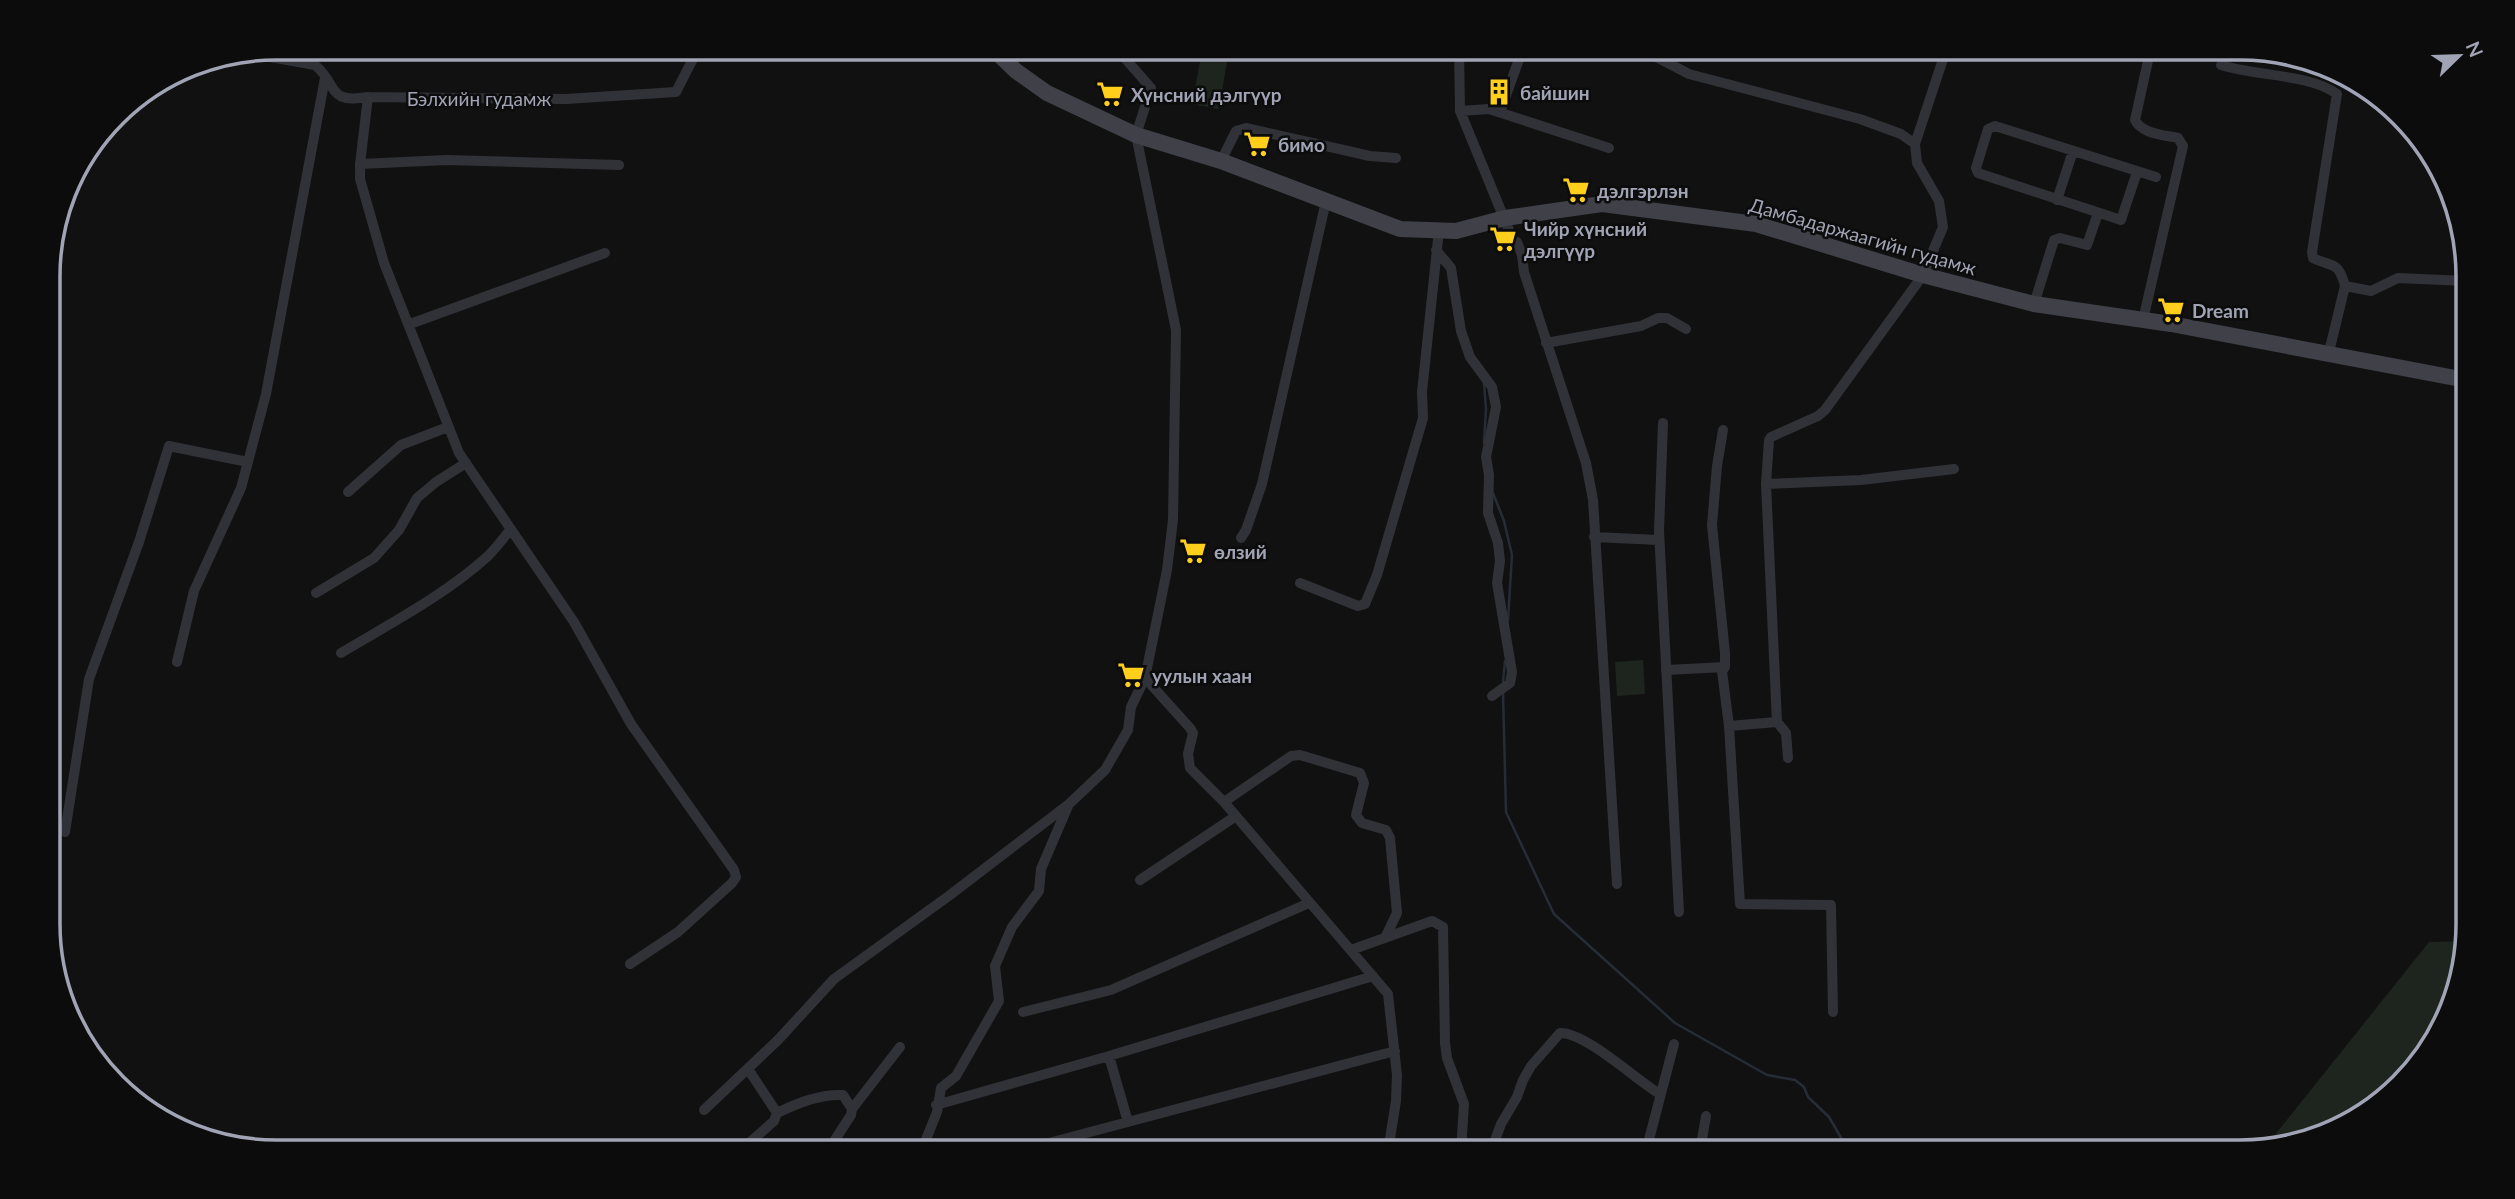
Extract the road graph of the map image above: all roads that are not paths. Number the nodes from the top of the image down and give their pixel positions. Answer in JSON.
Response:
{"nodes":[{"id":1,"x":287,"y":60,"type":"edge"},
{"id":2,"x":692,"y":60,"type":"edge"},
{"id":3,"x":1005,"y":60,"type":"edge"},
{"id":4,"x":1126,"y":60,"type":"edge"},
{"id":5,"x":1459,"y":60,"type":"edge"},
{"id":6,"x":1519,"y":60,"type":"edge"},
{"id":7,"x":1662,"y":60,"type":"edge"},
{"id":8,"x":1943,"y":60,"type":"edge"},
{"id":9,"x":2148,"y":60,"type":"edge"},
{"id":10,"x":2221,"y":65,"type":"dead end"},
{"id":11,"x":325,"y":78,"type":"junction"},
{"id":12,"x":368,"y":97,"type":"junction"},
{"id":13,"x":1460,"y":111,"type":"junction"},
{"id":14,"x":1500,"y":112,"type":"junction"},
{"id":15,"x":1136,"y":135,"type":"junction"},
{"id":16,"x":1915,"y":144,"type":"junction"},
{"id":17,"x":1609,"y":148,"type":"dead end"},
{"id":18,"x":2073,"y":151,"type":"junction"},
{"id":19,"x":1396,"y":158,"type":"dead end"},
{"id":20,"x":1221,"y":161,"type":"junction"},
{"id":21,"x":360,"y":164,"type":"junction"},
{"id":22,"x":619,"y":165,"type":"dead end"},
{"id":23,"x":2137,"y":172,"type":"junction"},
{"id":24,"x":2155,"y":177,"type":"dead end"},
{"id":25,"x":2057,"y":200,"type":"junction"},
{"id":26,"x":1326,"y":201,"type":"junction"},
{"id":27,"x":2098,"y":213,"type":"junction"},
{"id":28,"x":1505,"y":218,"type":"junction"},
{"id":29,"x":1439,"y":230,"type":"junction"},
{"id":30,"x":1436,"y":250,"type":"junction"},
{"id":31,"x":605,"y":253,"type":"dead end"},
{"id":32,"x":1923,"y":275,"type":"junction"},
{"id":33,"x":2456,"y":281,"type":"edge"},
{"id":34,"x":2345,"y":286,"type":"junction"},
{"id":35,"x":2034,"y":304,"type":"junction"},
{"id":36,"x":2143,"y":320,"type":"junction"},
{"id":37,"x":410,"y":324,"type":"junction"},
{"id":38,"x":1686,"y":329,"type":"dead end"},
{"id":39,"x":1546,"y":343,"type":"junction"},
{"id":40,"x":2329,"y":352,"type":"junction"},
{"id":41,"x":2456,"y":379,"type":"edge"},
{"id":42,"x":1662,"y":424,"type":"dead end"},
{"id":43,"x":448,"y":427,"type":"junction"},
{"id":44,"x":1723,"y":429,"type":"dead end"},
{"id":45,"x":248,"y":462,"type":"junction"},
{"id":46,"x":466,"y":463,"type":"junction"},
{"id":47,"x":1954,"y":469,"type":"dead end"},
{"id":48,"x":1766,"y":484,"type":"junction"},
{"id":49,"x":348,"y":492,"type":"dead end"},
{"id":50,"x":510,"y":530,"type":"junction"},
{"id":51,"x":1594,"y":537,"type":"junction"},
{"id":52,"x":1241,"y":538,"type":"dead end"},
{"id":53,"x":1659,"y":540,"type":"junction"},
{"id":54,"x":1300,"y":583,"type":"dead end"},
{"id":55,"x":316,"y":593,"type":"dead end"},
{"id":56,"x":341,"y":653,"type":"dead end"},
{"id":57,"x":177,"y":662,"type":"dead end"},
{"id":58,"x":1725,"y":667,"type":"junction"},
{"id":59,"x":1666,"y":670,"type":"junction"},
{"id":60,"x":1145,"y":678,"type":"junction"},
{"id":61,"x":1496,"y":694,"type":"dead end"},
{"id":62,"x":1777,"y":722,"type":"junction"},
{"id":63,"x":1729,"y":726,"type":"junction"},
{"id":64,"x":1788,"y":758,"type":"dead end"},
{"id":65,"x":1224,"y":802,"type":"junction"},
{"id":66,"x":1069,"y":804,"type":"junction"},
{"id":67,"x":1236,"y":816,"type":"junction"},
{"id":68,"x":65,"y":832,"type":"dead end"},
{"id":69,"x":1140,"y":880,"type":"dead end"},
{"id":70,"x":1617,"y":884,"type":"dead end"},
{"id":71,"x":1309,"y":903,"type":"junction"},
{"id":72,"x":1679,"y":912,"type":"dead end"},
{"id":73,"x":1385,"y":938,"type":"junction"},
{"id":74,"x":1351,"y":950,"type":"junction"},
{"id":75,"x":630,"y":964,"type":"dead end"},
{"id":76,"x":1373,"y":976,"type":"junction"},
{"id":77,"x":1023,"y":1012,"type":"dead end"},
{"id":78,"x":1833,"y":1012,"type":"dead end"},
{"id":79,"x":1674,"y":1044,"type":"dead end"},
{"id":80,"x":900,"y":1047,"type":"dead end"},
{"id":81,"x":1395,"y":1051,"type":"junction"},
{"id":82,"x":1109,"y":1056,"type":"junction"},
{"id":83,"x":748,"y":1069,"type":"junction"},
{"id":84,"x":1660,"y":1094,"type":"junction"},
{"id":85,"x":936,"y":1105,"type":"junction"},
{"id":86,"x":852,"y":1109,"type":"junction"},
{"id":87,"x":704,"y":1110,"type":"dead end"},
{"id":88,"x":777,"y":1113,"type":"junction"},
{"id":89,"x":1706,"y":1116,"type":"dead end"},
{"id":90,"x":1128,"y":1122,"type":"junction"},
{"id":91,"x":1390,"y":1139,"type":"edge"},
{"id":92,"x":1462,"y":1139,"type":"edge"},
{"id":93,"x":1496,"y":1139,"type":"edge"},
{"id":94,"x":1649,"y":1139,"type":"edge"},
{"id":95,"x":1702,"y":1139,"type":"edge"},
{"id":96,"x":752,"y":1140,"type":"edge"},
{"id":97,"x":835,"y":1140,"type":"edge"},
{"id":98,"x":926,"y":1140,"type":"edge"},
{"id":99,"x":1062,"y":1140,"type":"edge"}],
"edges":[{"from":1,"to":11,"type":"street","name":"Бэлхийн гудамж"},
{"from":2,"to":12,"type":"street","name":"Бэлхийн гудамж"},
{"from":3,"to":15,"type":"main road","name":"Дамбадаржаагийн гудамж"},
{"from":4,"to":15,"type":"street"},
{"from":5,"to":13,"type":"street"},
{"from":6,"to":14,"type":"street"},
{"from":7,"to":16,"type":"street"},
{"from":8,"to":16,"type":"street"},
{"from":9,"to":36,"type":"street"},
{"from":10,"to":34,"type":"street"},
{"from":11,"to":12,"type":"street","name":"Бэлхийн гудамж"},
{"from":11,"to":45,"type":"street"},
{"from":12,"to":21,"type":"street"},
{"from":13,"to":14,"type":"street"},
{"from":13,"to":28,"type":"street"},
{"from":14,"to":17,"type":"street"},
{"from":15,"to":20,"type":"main road","name":"Дамбадаржаагийн гудамж"},
{"from":15,"to":60,"type":"street"},
{"from":16,"to":32,"type":"street"},
{"from":18,"to":23,"type":"street"},
{"from":18,"to":25,"type":"street"},
{"from":18,"to":25,"type":"street"},
{"from":19,"to":20,"type":"street"},
{"from":20,"to":26,"type":"main road","name":"Дамбадаржаагийн гудамж"},
{"from":21,"to":22,"type":"street"},
{"from":21,"to":37,"type":"street"},
{"from":23,"to":24,"type":"street"},
{"from":23,"to":27,"type":"street"},
{"from":25,"to":27,"type":"street"},
{"from":26,"to":29,"type":"main road","name":"Дамбадаржаагийн гудамж"},
{"from":26,"to":52,"type":"street"},
{"from":27,"to":35,"type":"street"},
{"from":28,"to":29,"type":"main road","name":"Дамбадаржаагийн гудамж"},
{"from":28,"to":32,"type":"main road","name":"Дамбадаржаагийн гудамж"},
{"from":28,"to":39,"type":"street"},
{"from":29,"to":30,"type":"street"},
{"from":30,"to":54,"type":"street"},
{"from":30,"to":61,"type":"street"},
{"from":31,"to":37,"type":"street"},
{"from":32,"to":35,"type":"main road","name":"Дамбадаржаагийн гудамж"},
{"from":32,"to":48,"type":"street"},
{"from":33,"to":34,"type":"street"},
{"from":34,"to":40,"type":"street"},
{"from":35,"to":36,"type":"main road","name":"Дамбадаржаагийн гудамж"},
{"from":36,"to":40,"type":"main road","name":"Дамбадаржаагийн гудамж"},
{"from":37,"to":43,"type":"street"},
{"from":38,"to":39,"type":"street"},
{"from":39,"to":51,"type":"street"},
{"from":40,"to":41,"type":"main road","name":"Дамбадаржаагийн гудамж"},
{"from":42,"to":53,"type":"street"},
{"from":43,"to":46,"type":"street"},
{"from":43,"to":49,"type":"street"},
{"from":44,"to":58,"type":"street"},
{"from":45,"to":57,"type":"street"},
{"from":45,"to":68,"type":"street"},
{"from":46,"to":50,"type":"street"},
{"from":46,"to":55,"type":"street"},
{"from":47,"to":48,"type":"street"},
{"from":48,"to":62,"type":"street"},
{"from":50,"to":56,"type":"street"},
{"from":50,"to":75,"type":"street"},
{"from":51,"to":53,"type":"street"},
{"from":51,"to":70,"type":"street"},
{"from":53,"to":59,"type":"street"},
{"from":58,"to":59,"type":"street"},
{"from":58,"to":63,"type":"street"},
{"from":59,"to":72,"type":"street"},
{"from":60,"to":65,"type":"street"},
{"from":60,"to":66,"type":"street"},
{"from":62,"to":63,"type":"street"},
{"from":62,"to":64,"type":"street"},
{"from":63,"to":78,"type":"street"},
{"from":65,"to":67,"type":"street"},
{"from":65,"to":73,"type":"street"},
{"from":66,"to":83,"type":"street"},
{"from":66,"to":85,"type":"street"},
{"from":67,"to":69,"type":"street"},
{"from":67,"to":71,"type":"street"},
{"from":71,"to":74,"type":"street"},
{"from":71,"to":77,"type":"street"},
{"from":73,"to":74,"type":"street"},
{"from":73,"to":92,"type":"street"},
{"from":74,"to":76,"type":"street"},
{"from":76,"to":81,"type":"street"},
{"from":76,"to":82,"type":"street"},
{"from":79,"to":84,"type":"street"},
{"from":80,"to":86,"type":"street"},
{"from":81,"to":90,"type":"street"},
{"from":81,"to":91,"type":"street"},
{"from":82,"to":85,"type":"street"},
{"from":82,"to":90,"type":"street"},
{"from":83,"to":87,"type":"street"},
{"from":83,"to":88,"type":"street"},
{"from":84,"to":93,"type":"street"},
{"from":84,"to":94,"type":"street"},
{"from":85,"to":98,"type":"street"},
{"from":86,"to":88,"type":"street"},
{"from":86,"to":97,"type":"street"},
{"from":88,"to":96,"type":"street"},
{"from":89,"to":95,"type":"street"},
{"from":90,"to":99,"type":"street"}]}
